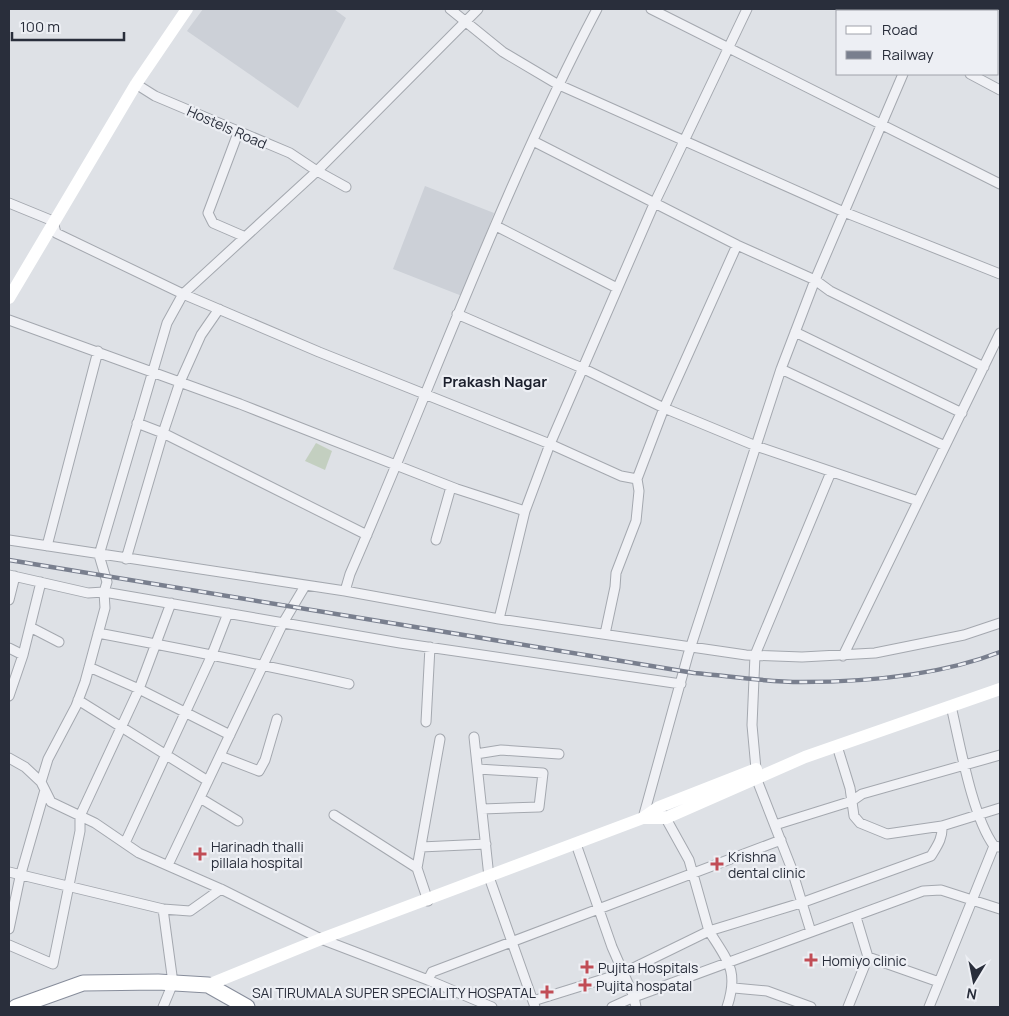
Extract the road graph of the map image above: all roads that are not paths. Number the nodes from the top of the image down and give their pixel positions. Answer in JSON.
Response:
{"nodes":[{"id":1,"x":187,"y":9,"type":"edge"},
{"id":2,"x":450,"y":9,"type":"edge"},
{"id":3,"x":478,"y":9,"type":"edge"},
{"id":4,"x":597,"y":9,"type":"edge"},
{"id":5,"x":651,"y":9,"type":"edge"},
{"id":6,"x":747,"y":9,"type":"edge"},
{"id":7,"x":460,"y":15,"type":"edge"},
{"id":8,"x":727,"y":48,"type":"junction"},
{"id":9,"x":903,"y":75,"type":"edge"},
{"id":10,"x":972,"y":75,"type":"edge"},
{"id":11,"x":136,"y":84,"type":"junction"},
{"id":12,"x":558,"y":84,"type":"junction"},
{"id":13,"x":1000,"y":90,"type":"edge"},
{"id":14,"x":880,"y":125,"type":"junction"},
{"id":15,"x":238,"y":133,"type":"junction"},
{"id":16,"x":533,"y":141,"type":"junction"},
{"id":17,"x":685,"y":141,"type":"junction"},
{"id":18,"x":317,"y":171,"type":"junction"},
{"id":19,"x":1000,"y":184,"type":"edge"},
{"id":20,"x":346,"y":187,"type":"dead end"},
{"id":21,"x":9,"y":203,"type":"edge"},
{"id":22,"x":654,"y":204,"type":"junction"},
{"id":23,"x":844,"y":212,"type":"junction"},
{"id":24,"x":51,"y":225,"type":"junction"},
{"id":25,"x":496,"y":226,"type":"junction"},
{"id":26,"x":243,"y":236,"type":"junction"},
{"id":27,"x":737,"y":245,"type":"junction"},
{"id":28,"x":1000,"y":274,"type":"edge"},
{"id":29,"x":815,"y":280,"type":"junction"},
{"id":30,"x":617,"y":288,"type":"junction"},
{"id":31,"x":183,"y":294,"type":"junction"},
{"id":32,"x":9,"y":298,"type":"edge"},
{"id":33,"x":219,"y":309,"type":"junction"},
{"id":34,"x":457,"y":314,"type":"junction"},
{"id":35,"x":9,"y":320,"type":"edge"},
{"id":36,"x":795,"y":332,"type":"junction"},
{"id":37,"x":1000,"y":333,"type":"edge"},
{"id":38,"x":98,"y":351,"type":"junction"},
{"id":39,"x":984,"y":367,"type":"junction"},
{"id":40,"x":582,"y":368,"type":"junction"},
{"id":41,"x":780,"y":369,"type":"junction"},
{"id":42,"x":152,"y":371,"type":"junction"},
{"id":43,"x":180,"y":382,"type":"junction"},
{"id":44,"x":425,"y":394,"type":"junction"},
{"id":45,"x":664,"y":408,"type":"junction"},
{"id":46,"x":962,"y":413,"type":"junction"},
{"id":47,"x":137,"y":423,"type":"junction"},
{"id":48,"x":163,"y":433,"type":"junction"},
{"id":49,"x":550,"y":444,"type":"junction"},
{"id":50,"x":756,"y":446,"type":"junction"},
{"id":51,"x":945,"y":446,"type":"junction"},
{"id":52,"x":396,"y":466,"type":"junction"},
{"id":53,"x":831,"y":472,"type":"junction"},
{"id":54,"x":637,"y":479,"type":"junction"},
{"id":55,"x":451,"y":486,"type":"junction"},
{"id":56,"x":918,"y":501,"type":"junction"},
{"id":57,"x":525,"y":512,"type":"junction"},
{"id":58,"x":367,"y":535,"type":"junction"},
{"id":59,"x":9,"y":540,"type":"edge"},
{"id":60,"x":436,"y":540,"type":"dead end"},
{"id":61,"x":47,"y":546,"type":"junction"},
{"id":62,"x":99,"y":555,"type":"junction"},
{"id":63,"x":126,"y":559,"type":"junction"},
{"id":64,"x":12,"y":575,"type":"edge"},
{"id":65,"x":41,"y":582,"type":"junction"},
{"id":66,"x":305,"y":586,"type":"junction"},
{"id":67,"x":345,"y":591,"type":"junction"},
{"id":68,"x":104,"y":592,"type":"junction"},
{"id":69,"x":9,"y":600,"type":"edge"},
{"id":70,"x":171,"y":603,"type":"junction"},
{"id":71,"x":228,"y":613,"type":"junction"},
{"id":72,"x":499,"y":619,"type":"junction"},
{"id":73,"x":283,"y":623,"type":"junction"},
{"id":74,"x":1000,"y":623,"type":"edge"},
{"id":75,"x":30,"y":628,"type":"junction"},
{"id":76,"x":98,"y":633,"type":"junction"},
{"id":77,"x":606,"y":634,"type":"junction"},
{"id":78,"x":59,"y":642,"type":"dead end"},
{"id":79,"x":157,"y":645,"type":"junction"},
{"id":80,"x":691,"y":647,"type":"junction"},
{"id":81,"x":9,"y":648,"type":"edge"},
{"id":82,"x":430,"y":648,"type":"junction"},
{"id":83,"x":755,"y":655,"type":"junction"},
{"id":84,"x":22,"y":656,"type":"junction"},
{"id":85,"x":843,"y":656,"type":"junction"},
{"id":86,"x":211,"y":657,"type":"junction"},
{"id":87,"x":263,"y":665,"type":"junction"},
{"id":88,"x":89,"y":667,"type":"junction"},
{"id":89,"x":349,"y":684,"type":"dead end"},
{"id":90,"x":682,"y":684,"type":"junction"},
{"id":91,"x":139,"y":689,"type":"junction"},
{"id":92,"x":1000,"y":689,"type":"edge"},
{"id":93,"x":9,"y":696,"type":"edge"},
{"id":94,"x":78,"y":700,"type":"junction"},
{"id":95,"x":951,"y":706,"type":"junction"},
{"id":96,"x":185,"y":713,"type":"junction"},
{"id":97,"x":277,"y":719,"type":"dead end"},
{"id":98,"x":426,"y":722,"type":"dead end"},
{"id":99,"x":122,"y":726,"type":"junction"},
{"id":100,"x":230,"y":735,"type":"junction"},
{"id":101,"x":474,"y":737,"type":"dead end"},
{"id":102,"x":440,"y":738,"type":"dead end"},
{"id":103,"x":837,"y":746,"type":"junction"},
{"id":104,"x":167,"y":754,"type":"junction"},
{"id":105,"x":476,"y":754,"type":"junction"},
{"id":106,"x":559,"y":754,"type":"dead end"},
{"id":107,"x":220,"y":756,"type":"junction"},
{"id":108,"x":1000,"y":756,"type":"edge"},
{"id":109,"x":9,"y":758,"type":"edge"},
{"id":110,"x":966,"y":765,"type":"junction"},
{"id":111,"x":478,"y":769,"type":"junction"},
{"id":112,"x":756,"y":775,"type":"junction"},
{"id":113,"x":208,"y":781,"type":"junction"},
{"id":114,"x":44,"y":786,"type":"junction"},
{"id":115,"x":200,"y":798,"type":"junction"},
{"id":116,"x":852,"y":801,"type":"junction"},
{"id":117,"x":1000,"y":808,"type":"edge"},
{"id":118,"x":482,"y":809,"type":"junction"},
{"id":119,"x":662,"y":813,"type":"junction"},
{"id":120,"x":978,"y":814,"type":"junction"},
{"id":121,"x":334,"y":815,"type":"dead end"},
{"id":122,"x":80,"y":816,"type":"junction"},
{"id":123,"x":643,"y":818,"type":"junction"},
{"id":124,"x":238,"y":821,"type":"dead end"},
{"id":125,"x":775,"y":825,"type":"junction"},
{"id":126,"x":942,"y":826,"type":"junction"},
{"id":127,"x":781,"y":840,"type":"junction"},
{"id":128,"x":125,"y":843,"type":"junction"},
{"id":129,"x":486,"y":844,"type":"junction"},
{"id":130,"x":576,"y":844,"type":"junction"},
{"id":131,"x":997,"y":846,"type":"edge"},
{"id":132,"x":421,"y":847,"type":"junction"},
{"id":133,"x":168,"y":865,"type":"junction"},
{"id":134,"x":417,"y":868,"type":"junction"},
{"id":135,"x":9,"y":872,"type":"edge"},
{"id":136,"x":692,"y":874,"type":"junction"},
{"id":137,"x":20,"y":877,"type":"junction"},
{"id":138,"x":489,"y":877,"type":"junction"},
{"id":139,"x":69,"y":888,"type":"junction"},
{"id":140,"x":222,"y":889,"type":"junction"},
{"id":141,"x":972,"y":899,"type":"junction"},
{"id":142,"x":428,"y":901,"type":"junction"},
{"id":143,"x":801,"y":903,"type":"junction"},
{"id":144,"x":599,"y":908,"type":"junction"},
{"id":145,"x":163,"y":909,"type":"junction"},
{"id":146,"x":1000,"y":909,"type":"edge"},
{"id":147,"x":856,"y":916,"type":"junction"},
{"id":148,"x":9,"y":929,"type":"edge"},
{"id":149,"x":709,"y":931,"type":"junction"},
{"id":150,"x":811,"y":932,"type":"junction"},
{"id":151,"x":322,"y":939,"type":"junction"},
{"id":152,"x":512,"y":942,"type":"junction"},
{"id":153,"x":9,"y":945,"type":"edge"},
{"id":154,"x":868,"y":957,"type":"junction"},
{"id":155,"x":730,"y":963,"type":"junction"},
{"id":156,"x":623,"y":973,"type":"junction"},
{"id":157,"x":428,"y":980,"type":"junction"},
{"id":158,"x":940,"y":982,"type":"junction"},
{"id":159,"x":173,"y":983,"type":"junction"},
{"id":160,"x":208,"y":985,"type":"junction"},
{"id":161,"x":734,"y":988,"type":"junction"},
{"id":162,"x":634,"y":997,"type":"junction"},
{"id":163,"x":534,"y":1004,"type":"edge"},
{"id":164,"x":797,"y":1005,"type":"edge"},
{"id":165,"x":16,"y":1007,"type":"edge"},
{"id":166,"x":163,"y":1007,"type":"edge"},
{"id":167,"x":247,"y":1007,"type":"edge"},
{"id":168,"x":492,"y":1007,"type":"edge"},
{"id":169,"x":612,"y":1007,"type":"edge"},
{"id":170,"x":636,"y":1007,"type":"edge"},
{"id":171,"x":727,"y":1007,"type":"edge"},
{"id":172,"x":811,"y":1007,"type":"edge"},
{"id":173,"x":848,"y":1007,"type":"edge"},
{"id":174,"x":929,"y":1007,"type":"edge"}],
"edges":[{"from":1,"to":11,"type":"main road"},
{"from":2,"to":7,"type":"street"},
{"from":3,"to":7,"type":"street"},
{"from":4,"to":12,"type":"street"},
{"from":5,"to":8,"type":"street"},
{"from":6,"to":8,"type":"street"},
{"from":7,"to":12,"type":"street"},
{"from":7,"to":18,"type":"street"},
{"from":8,"to":14,"type":"street"},
{"from":8,"to":17,"type":"street"},
{"from":9,"to":14,"type":"street"},
{"from":10,"to":13,"type":"street"},
{"from":11,"to":15,"type":"street","name":"Hostels Road"},
{"from":11,"to":24,"type":"main road"},
{"from":12,"to":16,"type":"street"},
{"from":12,"to":17,"type":"street"},
{"from":14,"to":19,"type":"street"},
{"from":14,"to":23,"type":"street"},
{"from":15,"to":18,"type":"street","name":"Hostels Road"},
{"from":15,"to":26,"type":"street"},
{"from":16,"to":22,"type":"street"},
{"from":16,"to":25,"type":"street"},
{"from":17,"to":22,"type":"street"},
{"from":17,"to":23,"type":"street"},
{"from":18,"to":20,"type":"street","name":"Hostels Road"},
{"from":18,"to":26,"type":"street"},
{"from":21,"to":24,"type":"street"},
{"from":22,"to":27,"type":"street"},
{"from":22,"to":30,"type":"street"},
{"from":23,"to":28,"type":"street"},
{"from":23,"to":29,"type":"street"},
{"from":24,"to":31,"type":"street"},
{"from":24,"to":32,"type":"main road"},
{"from":25,"to":30,"type":"street"},
{"from":25,"to":34,"type":"street"},
{"from":26,"to":31,"type":"street"},
{"from":27,"to":29,"type":"street"},
{"from":27,"to":45,"type":"street"},
{"from":29,"to":36,"type":"street"},
{"from":29,"to":39,"type":"street"},
{"from":30,"to":40,"type":"street"},
{"from":31,"to":33,"type":"street"},
{"from":31,"to":42,"type":"street"},
{"from":33,"to":43,"type":"street"},
{"from":33,"to":44,"type":"street"},
{"from":34,"to":40,"type":"street"},
{"from":34,"to":44,"type":"street"},
{"from":35,"to":38,"type":"street"},
{"from":36,"to":41,"type":"street"},
{"from":36,"to":46,"type":"street"},
{"from":37,"to":39,"type":"street"},
{"from":38,"to":42,"type":"street"},
{"from":38,"to":61,"type":"street"},
{"from":39,"to":46,"type":"street"},
{"from":40,"to":45,"type":"street"},
{"from":40,"to":49,"type":"street"},
{"from":41,"to":50,"type":"street"},
{"from":41,"to":51,"type":"street"},
{"from":42,"to":43,"type":"street"},
{"from":42,"to":47,"type":"street"},
{"from":43,"to":48,"type":"street"},
{"from":43,"to":52,"type":"street"},
{"from":44,"to":49,"type":"street"},
{"from":44,"to":52,"type":"street"},
{"from":45,"to":50,"type":"street"},
{"from":45,"to":54,"type":"street"},
{"from":46,"to":51,"type":"street"},
{"from":47,"to":48,"type":"street"},
{"from":47,"to":62,"type":"street"},
{"from":48,"to":58,"type":"street"},
{"from":48,"to":63,"type":"street"},
{"from":49,"to":54,"type":"street"},
{"from":49,"to":57,"type":"street"},
{"from":50,"to":53,"type":"street"},
{"from":50,"to":80,"type":"street"},
{"from":51,"to":56,"type":"street"},
{"from":52,"to":55,"type":"street"},
{"from":52,"to":58,"type":"street"},
{"from":53,"to":56,"type":"street"},
{"from":53,"to":83,"type":"street"},
{"from":54,"to":77,"type":"street"},
{"from":55,"to":57,"type":"street"},
{"from":55,"to":60,"type":"street"},
{"from":56,"to":85,"type":"street"},
{"from":57,"to":72,"type":"street"},
{"from":58,"to":67,"type":"street"},
{"from":59,"to":61,"type":"street"},
{"from":61,"to":62,"type":"street"},
{"from":62,"to":63,"type":"street"},
{"from":62,"to":68,"type":"street"},
{"from":63,"to":66,"type":"street"},
{"from":64,"to":65,"type":"street"},
{"from":64,"to":69,"type":"street"},
{"from":65,"to":68,"type":"street"},
{"from":65,"to":75,"type":"street"},
{"from":66,"to":67,"type":"street"},
{"from":66,"to":73,"type":"street"},
{"from":67,"to":72,"type":"street"},
{"from":68,"to":70,"type":"street"},
{"from":68,"to":76,"type":"street"},
{"from":70,"to":71,"type":"street"},
{"from":70,"to":79,"type":"street"},
{"from":71,"to":73,"type":"street"},
{"from":71,"to":86,"type":"street"},
{"from":72,"to":77,"type":"street"},
{"from":73,"to":82,"type":"street"},
{"from":73,"to":87,"type":"street"},
{"from":74,"to":85,"type":"street"},
{"from":75,"to":78,"type":"street"},
{"from":75,"to":84,"type":"street"},
{"from":76,"to":79,"type":"street"},
{"from":76,"to":88,"type":"street"},
{"from":77,"to":80,"type":"street"},
{"from":79,"to":86,"type":"street"},
{"from":79,"to":91,"type":"street"},
{"from":80,"to":83,"type":"street"},
{"from":80,"to":90,"type":"street"},
{"from":81,"to":84,"type":"street"},
{"from":82,"to":90,"type":"street"},
{"from":82,"to":98,"type":"street"},
{"from":83,"to":85,"type":"street"},
{"from":83,"to":112,"type":"street"},
{"from":84,"to":93,"type":"street"},
{"from":86,"to":87,"type":"street"},
{"from":86,"to":96,"type":"street"},
{"from":87,"to":89,"type":"street"},
{"from":87,"to":100,"type":"street"},
{"from":88,"to":91,"type":"street"},
{"from":88,"to":94,"type":"street"},
{"from":90,"to":123,"type":"street"},
{"from":91,"to":96,"type":"street"},
{"from":91,"to":99,"type":"street"},
{"from":92,"to":95,"type":"main road"},
{"from":94,"to":99,"type":"street"},
{"from":94,"to":114,"type":"street"},
{"from":95,"to":103,"type":"main road"},
{"from":95,"to":110,"type":"street"},
{"from":96,"to":100,"type":"street"},
{"from":96,"to":104,"type":"street"},
{"from":97,"to":107,"type":"street"},
{"from":99,"to":104,"type":"street"},
{"from":99,"to":122,"type":"street"},
{"from":100,"to":107,"type":"street"},
{"from":101,"to":105,"type":"street"},
{"from":102,"to":132,"type":"street"},
{"from":103,"to":112,"type":"main road"},
{"from":103,"to":116,"type":"street"},
{"from":104,"to":113,"type":"street"},
{"from":104,"to":128,"type":"street"},
{"from":105,"to":106,"type":"street"},
{"from":105,"to":111,"type":"street"},
{"from":107,"to":113,"type":"street"},
{"from":108,"to":110,"type":"street"},
{"from":109,"to":114,"type":"street"},
{"from":110,"to":116,"type":"street"},
{"from":110,"to":120,"type":"street"},
{"from":111,"to":118,"type":"street"},
{"from":111,"to":118,"type":"street"},
{"from":112,"to":119,"type":"main road"},
{"from":112,"to":125,"type":"street"},
{"from":113,"to":115,"type":"street"},
{"from":114,"to":122,"type":"street"},
{"from":114,"to":137,"type":"street"},
{"from":115,"to":124,"type":"street"},
{"from":115,"to":133,"type":"street"},
{"from":116,"to":125,"type":"street"},
{"from":116,"to":126,"type":"street"},
{"from":117,"to":120,"type":"street"},
{"from":118,"to":129,"type":"street"},
{"from":119,"to":123,"type":"main road"},
{"from":119,"to":136,"type":"street"},
{"from":120,"to":126,"type":"street"},
{"from":120,"to":131,"type":"street"},
{"from":121,"to":134,"type":"street"},
{"from":122,"to":128,"type":"street"},
{"from":122,"to":139,"type":"street"},
{"from":123,"to":130,"type":"main road"},
{"from":125,"to":127,"type":"street"},
{"from":126,"to":143,"type":"street"},
{"from":127,"to":136,"type":"street"},
{"from":127,"to":143,"type":"street"},
{"from":128,"to":133,"type":"street"},
{"from":129,"to":132,"type":"street"},
{"from":129,"to":138,"type":"street"},
{"from":130,"to":138,"type":"main road"},
{"from":130,"to":144,"type":"street"},
{"from":131,"to":141,"type":"street"},
{"from":132,"to":134,"type":"street"},
{"from":133,"to":140,"type":"street"},
{"from":134,"to":142,"type":"street"},
{"from":135,"to":137,"type":"street"},
{"from":136,"to":144,"type":"street"},
{"from":136,"to":149,"type":"street"},
{"from":137,"to":139,"type":"street"},
{"from":137,"to":148,"type":"street"},
{"from":138,"to":142,"type":"main road"},
{"from":138,"to":152,"type":"street"},
{"from":139,"to":145,"type":"street"},
{"from":139,"to":153,"type":"street"},
{"from":140,"to":145,"type":"street"},
{"from":140,"to":151,"type":"street"},
{"from":141,"to":146,"type":"street"},
{"from":141,"to":147,"type":"street"},
{"from":141,"to":158,"type":"street"},
{"from":142,"to":151,"type":"main road"},
{"from":143,"to":149,"type":"street"},
{"from":143,"to":150,"type":"street"},
{"from":144,"to":152,"type":"street"},
{"from":144,"to":156,"type":"street"},
{"from":145,"to":159,"type":"street"},
{"from":147,"to":150,"type":"street"},
{"from":147,"to":154,"type":"street"},
{"from":149,"to":155,"type":"street"},
{"from":149,"to":156,"type":"street"},
{"from":150,"to":155,"type":"street"},
{"from":151,"to":157,"type":"street"},
{"from":151,"to":160,"type":"main road"},
{"from":152,"to":157,"type":"street"},
{"from":152,"to":163,"type":"street"},
{"from":154,"to":158,"type":"street"},
{"from":154,"to":173,"type":"street"},
{"from":155,"to":161,"type":"street"},
{"from":155,"to":162,"type":"street"},
{"from":156,"to":162,"type":"street"},
{"from":156,"to":163,"type":"street"},
{"from":157,"to":168,"type":"street"},
{"from":158,"to":174,"type":"street"},
{"from":159,"to":160,"type":"highway"},
{"from":159,"to":165,"type":"highway"},
{"from":159,"to":166,"type":"street"},
{"from":160,"to":167,"type":"highway"},
{"from":161,"to":164,"type":"street"},
{"from":161,"to":171,"type":"street"},
{"from":162,"to":169,"type":"street"},
{"from":162,"to":170,"type":"street"},
{"from":164,"to":172,"type":"street"}]}
